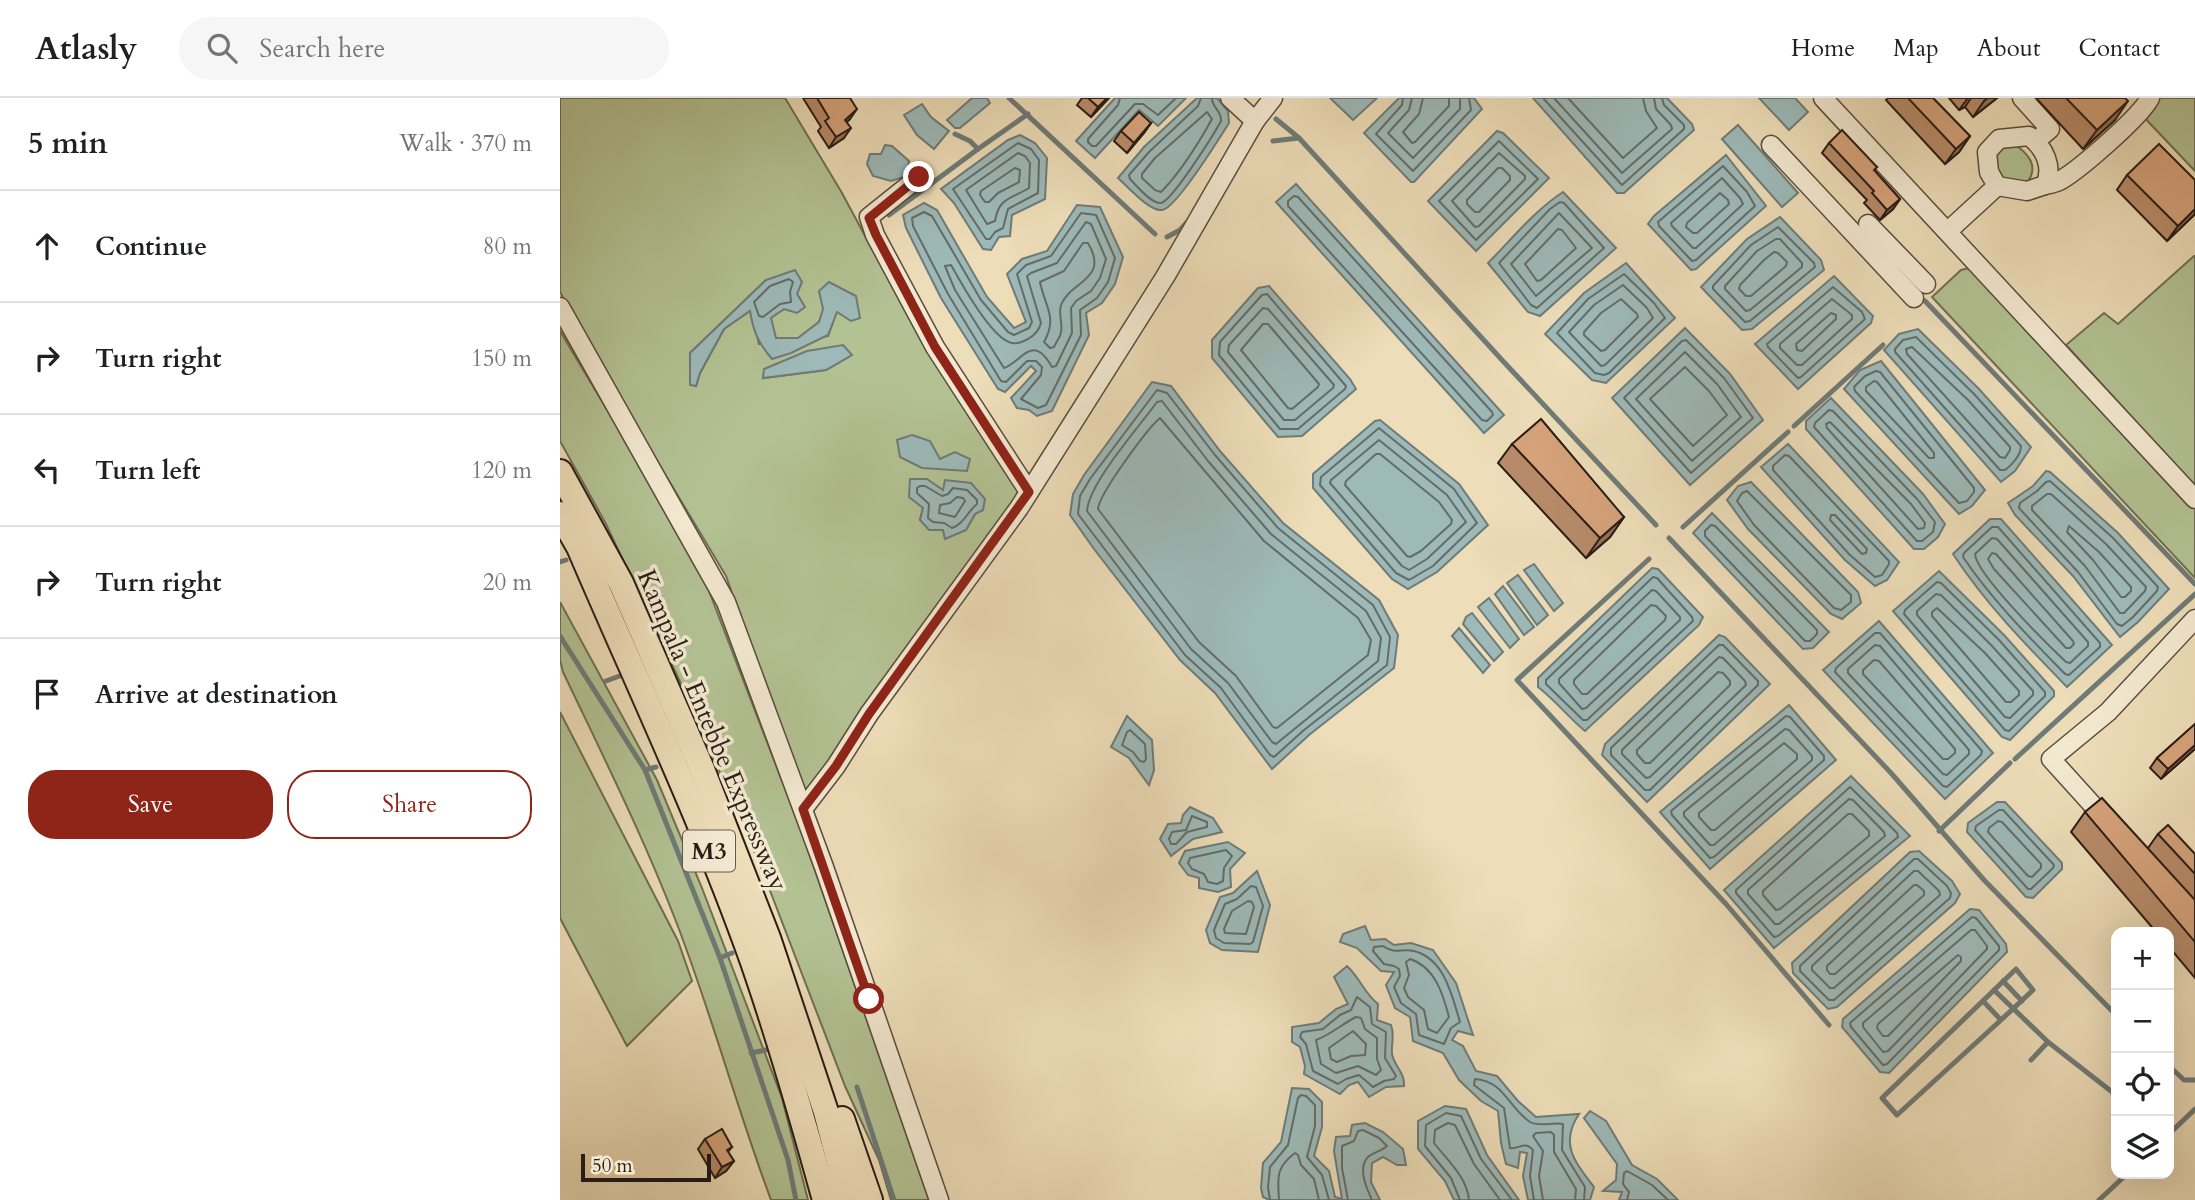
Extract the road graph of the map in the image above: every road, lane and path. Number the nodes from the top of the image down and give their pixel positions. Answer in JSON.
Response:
{"nodes":[{"id":1,"x":1230,"y":98,"type":"edge"},
{"id":2,"x":1273,"y":98,"type":"edge"},
{"id":3,"x":1823,"y":98,"type":"edge"},
{"id":4,"x":2022,"y":98,"type":"edge"},
{"id":5,"x":2150,"y":98,"type":"edge"},
{"id":6,"x":1255,"y":121,"type":"junction"},
{"id":7,"x":2036,"y":141,"type":"junction"},
{"id":8,"x":1772,"y":145,"type":"dead end"},
{"id":9,"x":919,"y":177,"type":"dead end"},
{"id":10,"x":2045,"y":185,"type":"junction"},
{"id":11,"x":1997,"y":186,"type":"junction"},
{"id":12,"x":1868,"y":224,"type":"dead end"},
{"id":13,"x":1948,"y":230,"type":"junction"},
{"id":14,"x":560,"y":307,"type":"edge"},
{"id":15,"x":560,"y":472,"type":"edge"},
{"id":16,"x":1029,"y":492,"type":"junction"},
{"id":17,"x":2195,"y":499,"type":"edge"},
{"id":18,"x":560,"y":514,"type":"edge"},
{"id":19,"x":2195,"y":619,"type":"edge"},
{"id":20,"x":803,"y":809,"type":"junction"},
{"id":21,"x":2122,"y":837,"type":"edge"},
{"id":22,"x":768,"y":938,"type":"junction"},
{"id":23,"x":825,"y":1200,"type":"edge"},
{"id":24,"x":849,"y":1200,"type":"edge"},
{"id":25,"x":870,"y":1200,"type":"edge"},
{"id":26,"x":939,"y":1200,"type":"edge"}],
"edges":[{"from":1,"to":6,"type":"street"},
{"from":2,"to":6,"type":"street"},
{"from":3,"to":13,"type":"street"},
{"from":4,"to":7,"type":"street"},
{"from":5,"to":10,"type":"street"},
{"from":6,"to":16,"type":"street"},
{"from":7,"to":10,"type":"street"},
{"from":7,"to":11,"type":"street"},
{"from":8,"to":12,"type":"street"},
{"from":9,"to":16,"type":"street"},
{"from":10,"to":11,"type":"street"},
{"from":11,"to":13,"type":"street"},
{"from":13,"to":17,"type":"street"},
{"from":14,"to":20,"type":"street"},
{"from":15,"to":22,"type":"highway","name":"Kampala - Entebbe Expressway","number":"M3"},
{"from":16,"to":20,"type":"street"},
{"from":18,"to":23,"type":"highway","number":"M3"},
{"from":19,"to":21,"type":"street"},
{"from":20,"to":26,"type":"street"},
{"from":22,"to":24,"type":"highway","number":"M3"},
{"from":22,"to":25,"type":"highway"}]}
